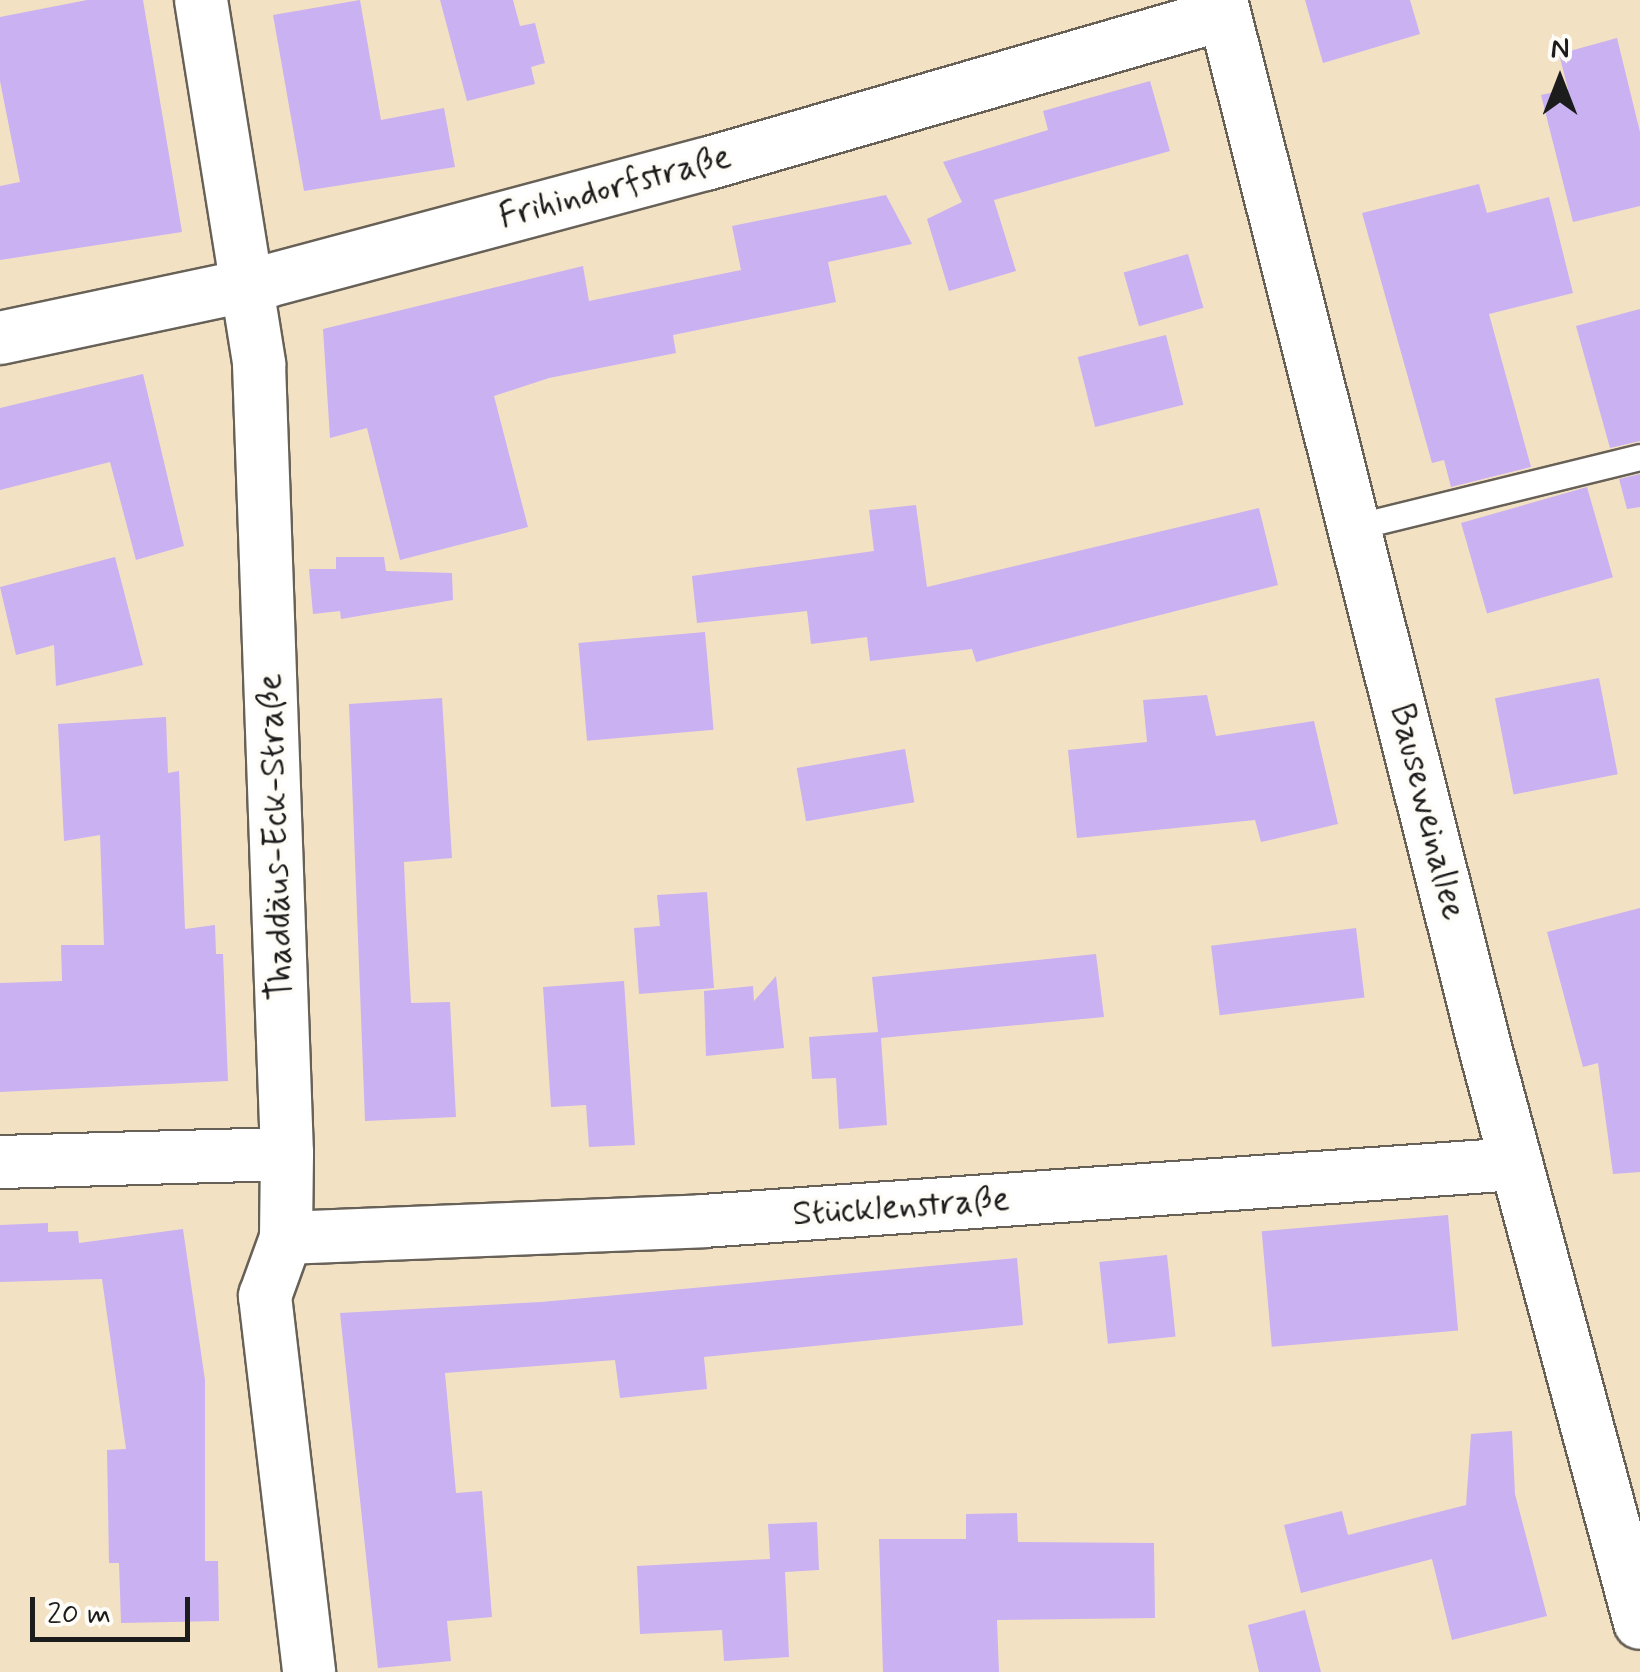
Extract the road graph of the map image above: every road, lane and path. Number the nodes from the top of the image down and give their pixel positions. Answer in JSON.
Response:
{"nodes":[{"id":1,"x":200,"y":0,"type":"edge"},
{"id":2,"x":1222,"y":7,"type":"edge"},
{"id":3,"x":250,"y":286,"type":"junction"},
{"id":4,"x":0,"y":338,"type":"edge"},
{"id":5,"x":1640,"y":457,"type":"edge"},
{"id":6,"x":1355,"y":526,"type":"junction"},
{"id":7,"x":287,"y":1154,"type":"junction"},
{"id":8,"x":0,"y":1162,"type":"edge"},
{"id":9,"x":1516,"y":1164,"type":"junction"},
{"id":10,"x":286,"y":1238,"type":"junction"},
{"id":11,"x":1640,"y":1623,"type":"edge"},
{"id":12,"x":308,"y":1672,"type":"edge"}],
"edges":[{"from":1,"to":3,"type":"street","name":"Thaddäus-Eck-Straße"},
{"from":2,"to":3,"type":"street","name":"Frihindorfstraße"},
{"from":2,"to":6,"type":"street","name":"Bauseweinallee"},
{"from":3,"to":4,"type":"street","name":"Frihindorfstraße"},
{"from":3,"to":7,"type":"street","name":"Thaddäus-Eck-Straße"},
{"from":5,"to":6,"type":"lane"},
{"from":6,"to":9,"type":"street","name":"Bauseweinallee"},
{"from":7,"to":8,"type":"street"},
{"from":7,"to":10,"type":"street","name":"Thaddäus-Eck-Straße"},
{"from":9,"to":10,"type":"street","name":"Stücklenstraße"},
{"from":9,"to":11,"type":"street","name":"Bauseweinallee"},
{"from":10,"to":12,"type":"street","name":"Thaddäus-Eck-Straße"}]}
